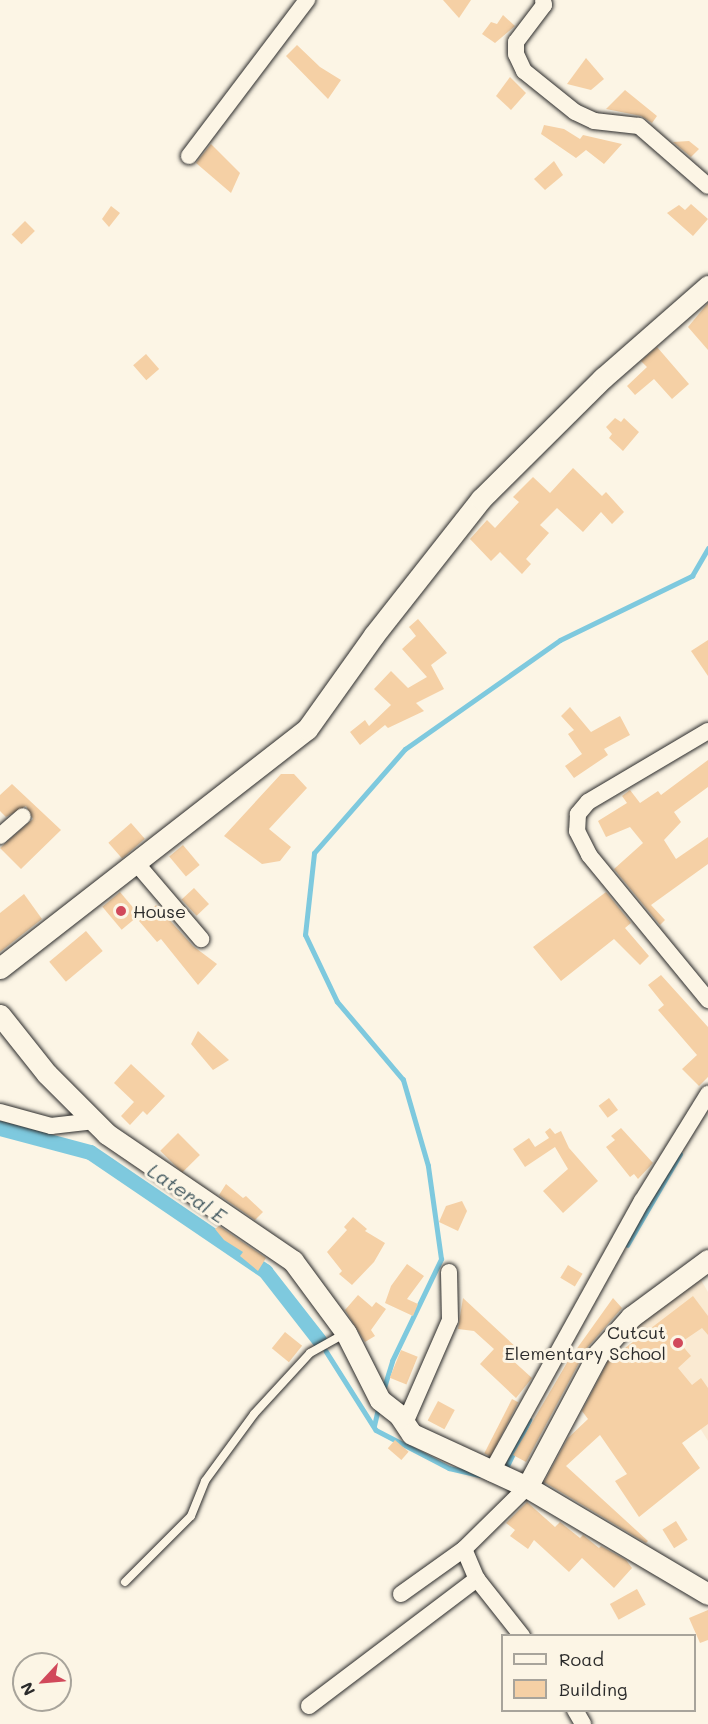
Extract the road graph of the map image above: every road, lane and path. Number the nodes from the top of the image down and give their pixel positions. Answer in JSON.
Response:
{"nodes":[{"id":1,"x":307,"y":0,"type":"edge"},
{"id":2,"x":543,"y":0,"type":"edge"},
{"id":3,"x":189,"y":156,"type":"dead end"},
{"id":4,"x":708,"y":186,"type":"edge"},
{"id":5,"x":708,"y":286,"type":"edge"},
{"id":6,"x":708,"y":731,"type":"edge"},
{"id":7,"x":23,"y":816,"type":"dead end"},
{"id":8,"x":0,"y":836,"type":"edge"},
{"id":9,"x":137,"y":864,"type":"junction"},
{"id":10,"x":201,"y":939,"type":"dead end"},
{"id":11,"x":0,"y":968,"type":"edge"},
{"id":12,"x":708,"y":1000,"type":"edge"},
{"id":13,"x":0,"y":1015,"type":"edge"},
{"id":14,"x":708,"y":1094,"type":"edge"},
{"id":15,"x":0,"y":1112,"type":"edge"},
{"id":16,"x":94,"y":1121,"type":"junction"},
{"id":17,"x":708,"y":1260,"type":"edge"},
{"id":18,"x":449,"y":1272,"type":"dead end"},
{"id":19,"x":346,"y":1333,"type":"junction"},
{"id":20,"x":402,"y":1419,"type":"junction"},
{"id":21,"x":491,"y":1473,"type":"junction"},
{"id":22,"x":527,"y":1487,"type":"junction"},
{"id":23,"x":464,"y":1549,"type":"junction"},
{"id":24,"x":477,"y":1579,"type":"junction"},
{"id":25,"x":125,"y":1582,"type":"dead end"},
{"id":26,"x":401,"y":1594,"type":"dead end"},
{"id":27,"x":708,"y":1594,"type":"edge"},
{"id":28,"x":521,"y":1634,"type":"edge"},
{"id":29,"x":309,"y":1706,"type":"dead end"}],
"edges":[{"from":1,"to":3,"type":"street"},
{"from":2,"to":4,"type":"street"},
{"from":5,"to":9,"type":"street"},
{"from":6,"to":12,"type":"street"},
{"from":7,"to":8,"type":"street"},
{"from":9,"to":10,"type":"street"},
{"from":9,"to":11,"type":"street"},
{"from":13,"to":16,"type":"street"},
{"from":14,"to":21,"type":"street"},
{"from":15,"to":16,"type":"street"},
{"from":16,"to":19,"type":"street"},
{"from":17,"to":22,"type":"street"},
{"from":18,"to":20,"type":"street"},
{"from":19,"to":20,"type":"street"},
{"from":19,"to":25,"type":"lane"},
{"from":20,"to":21,"type":"street"},
{"from":21,"to":22,"type":"street"},
{"from":22,"to":23,"type":"street"},
{"from":22,"to":27,"type":"street"},
{"from":23,"to":24,"type":"street"},
{"from":23,"to":26,"type":"street"},
{"from":24,"to":28,"type":"street"},
{"from":24,"to":29,"type":"street"}]}
